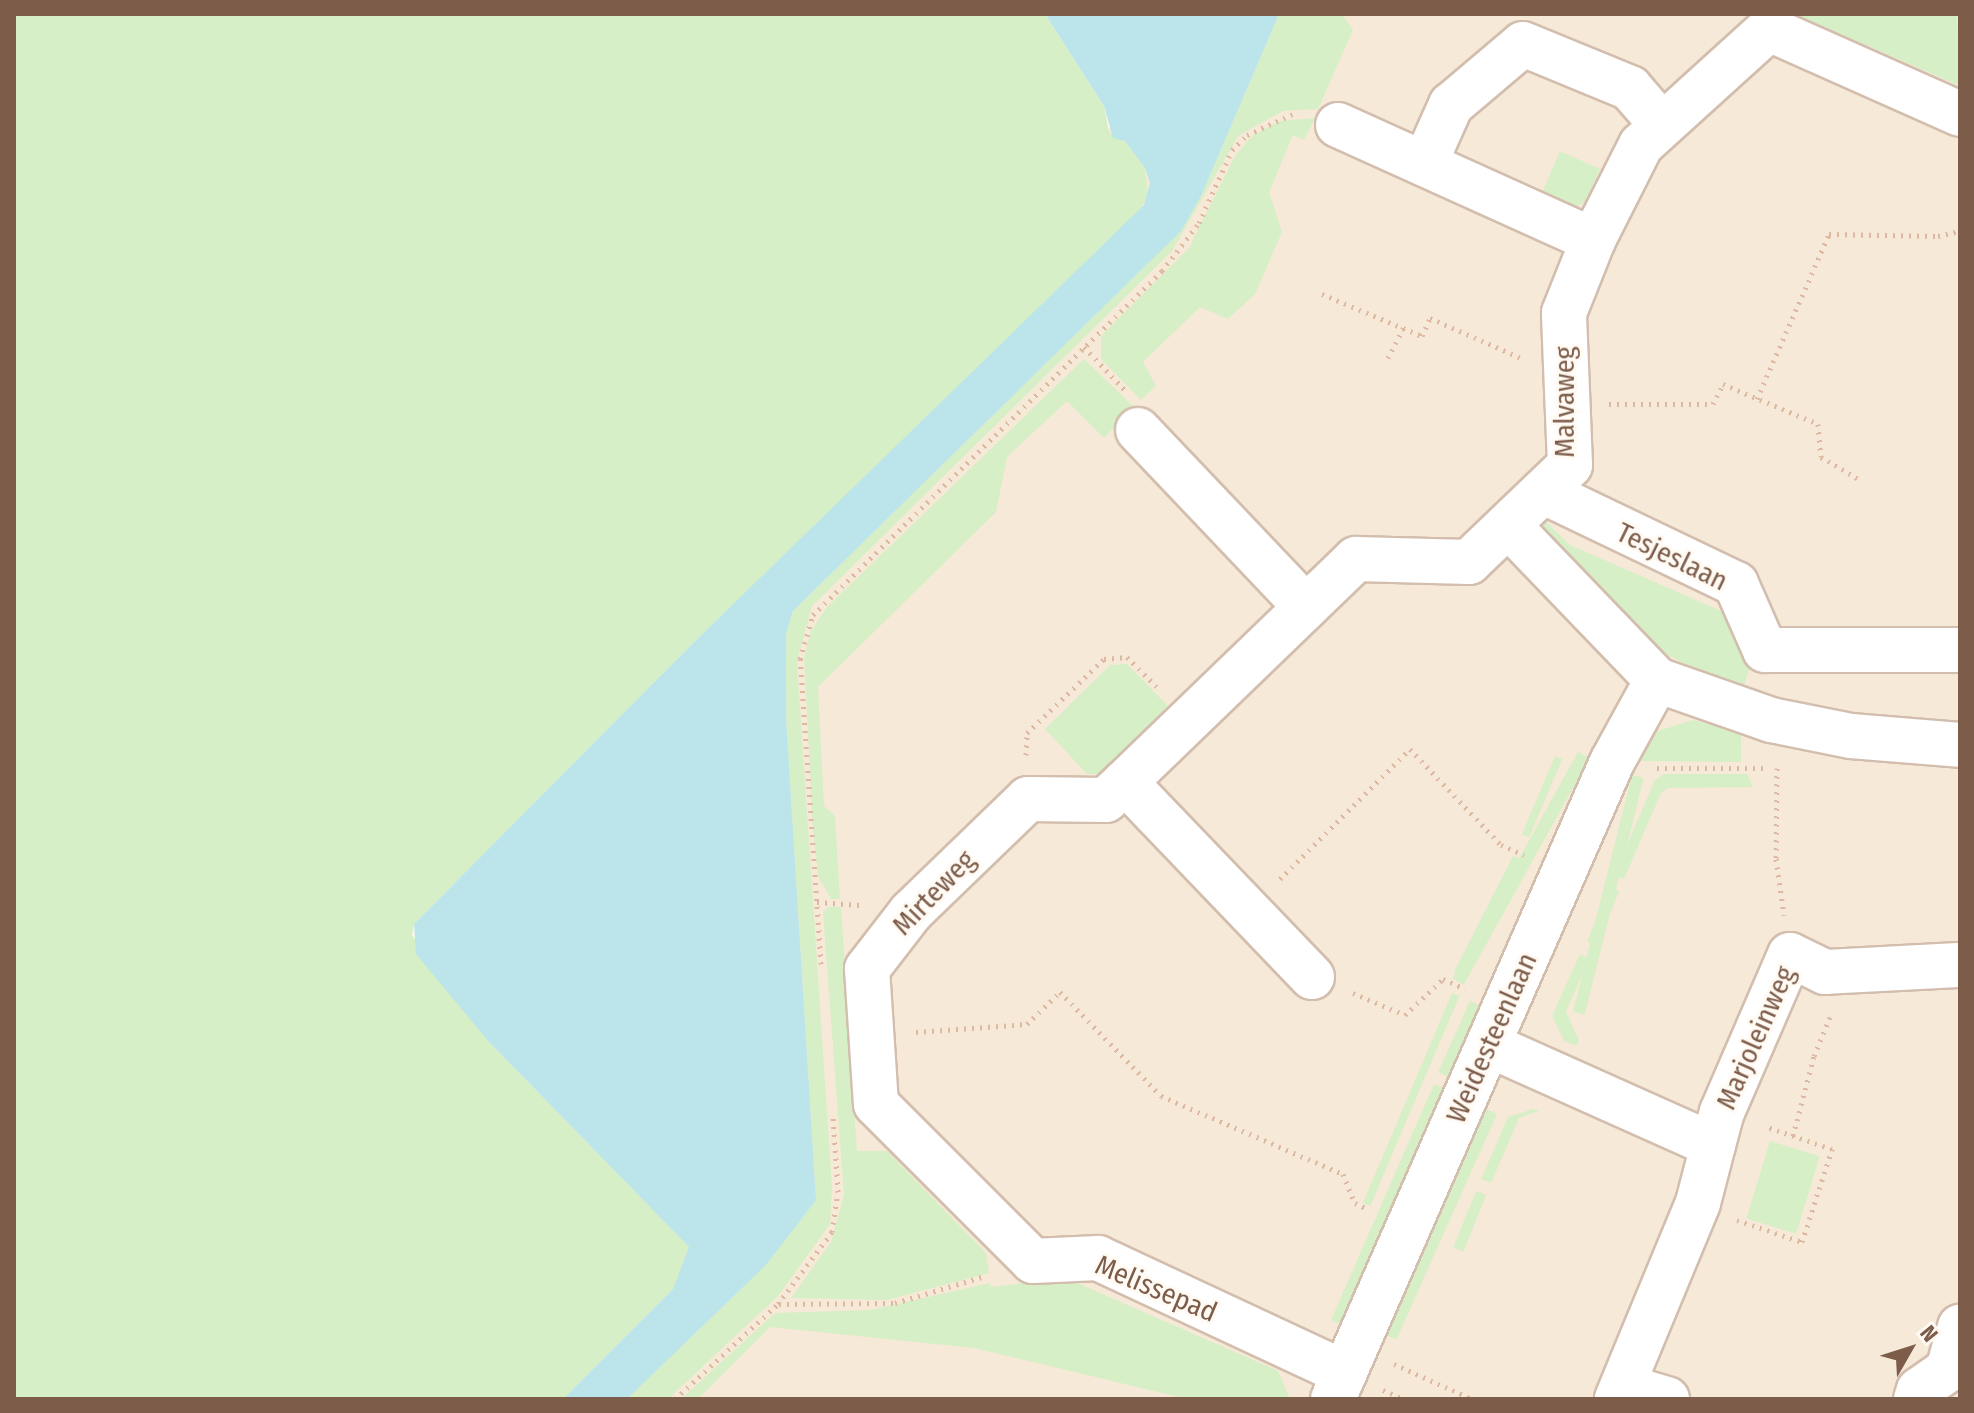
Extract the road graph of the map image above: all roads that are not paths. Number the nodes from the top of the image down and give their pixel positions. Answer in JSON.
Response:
{"nodes":[{"id":1,"x":1960,"y":114,"type":"edge"},
{"id":2,"x":1338,"y":125,"type":"road end"},
{"id":3,"x":1662,"y":125,"type":"junction"},
{"id":4,"x":1425,"y":163,"type":"junction"},
{"id":5,"x":1593,"y":240,"type":"junction"},
{"id":6,"x":1138,"y":430,"type":"road end"},
{"id":7,"x":1544,"y":492,"type":"junction"},
{"id":8,"x":1509,"y":526,"type":"junction"},
{"id":9,"x":1306,"y":607,"type":"junction"},
{"id":10,"x":1960,"y":650,"type":"edge"},
{"id":11,"x":1657,"y":680,"type":"junction"},
{"id":12,"x":1960,"y":745,"type":"edge"},
{"id":13,"x":1125,"y":782,"type":"junction"},
{"id":14,"x":1960,"y":965,"type":"edge"},
{"id":15,"x":1312,"y":977,"type":"road end"},
{"id":16,"x":1487,"y":1015,"type":"junction"},
{"id":17,"x":1717,"y":1128,"type":"junction"},
{"id":18,"x":1033,"y":1261,"type":"joint"},
{"id":19,"x":1960,"y":1327,"type":"edge"},
{"id":20,"x":1345,"y":1373,"type":"edge"},
{"id":21,"x":1620,"y":1392,"type":"edge"},
{"id":22,"x":1667,"y":1399,"type":"edge"},
{"id":23,"x":1916,"y":1399,"type":"edge"}],
"edges":[{"from":1,"to":3,"type":"street","name":"Malvaweg"},
{"from":2,"to":4,"type":"street"},
{"from":3,"to":4,"type":"street"},
{"from":3,"to":5,"type":"street","name":"Malvaweg"},
{"from":4,"to":5,"type":"street"},
{"from":5,"to":7,"type":"street","name":"Malvaweg"},
{"from":6,"to":9,"type":"street"},
{"from":7,"to":8,"type":"street","name":"Malvaweg"},
{"from":7,"to":10,"type":"street","name":"Tesjeslaan"},
{"from":8,"to":9,"type":"street","name":"Mirteweg"},
{"from":8,"to":11,"type":"street"},
{"from":9,"to":13,"type":"street","name":"Mirteweg"},
{"from":11,"to":12,"type":"street"},
{"from":11,"to":16,"type":"street","name":"Weidesteenlaan"},
{"from":13,"to":15,"type":"street"},
{"from":13,"to":18,"type":"street","name":"Mirteweg"},
{"from":14,"to":17,"type":"street","name":"Marjoleinweg"},
{"from":16,"to":17,"type":"street","name":"Marjoleinweg"},
{"from":16,"to":20,"type":"street","name":"Weidesteenlaan"},
{"from":17,"to":21,"type":"street","name":"Marjoleinweg"},
{"from":18,"to":20,"type":"street","name":"Melissepad"},
{"from":19,"to":23,"type":"street"},
{"from":21,"to":22,"type":"street","name":"Marjoleinweg"}]}
